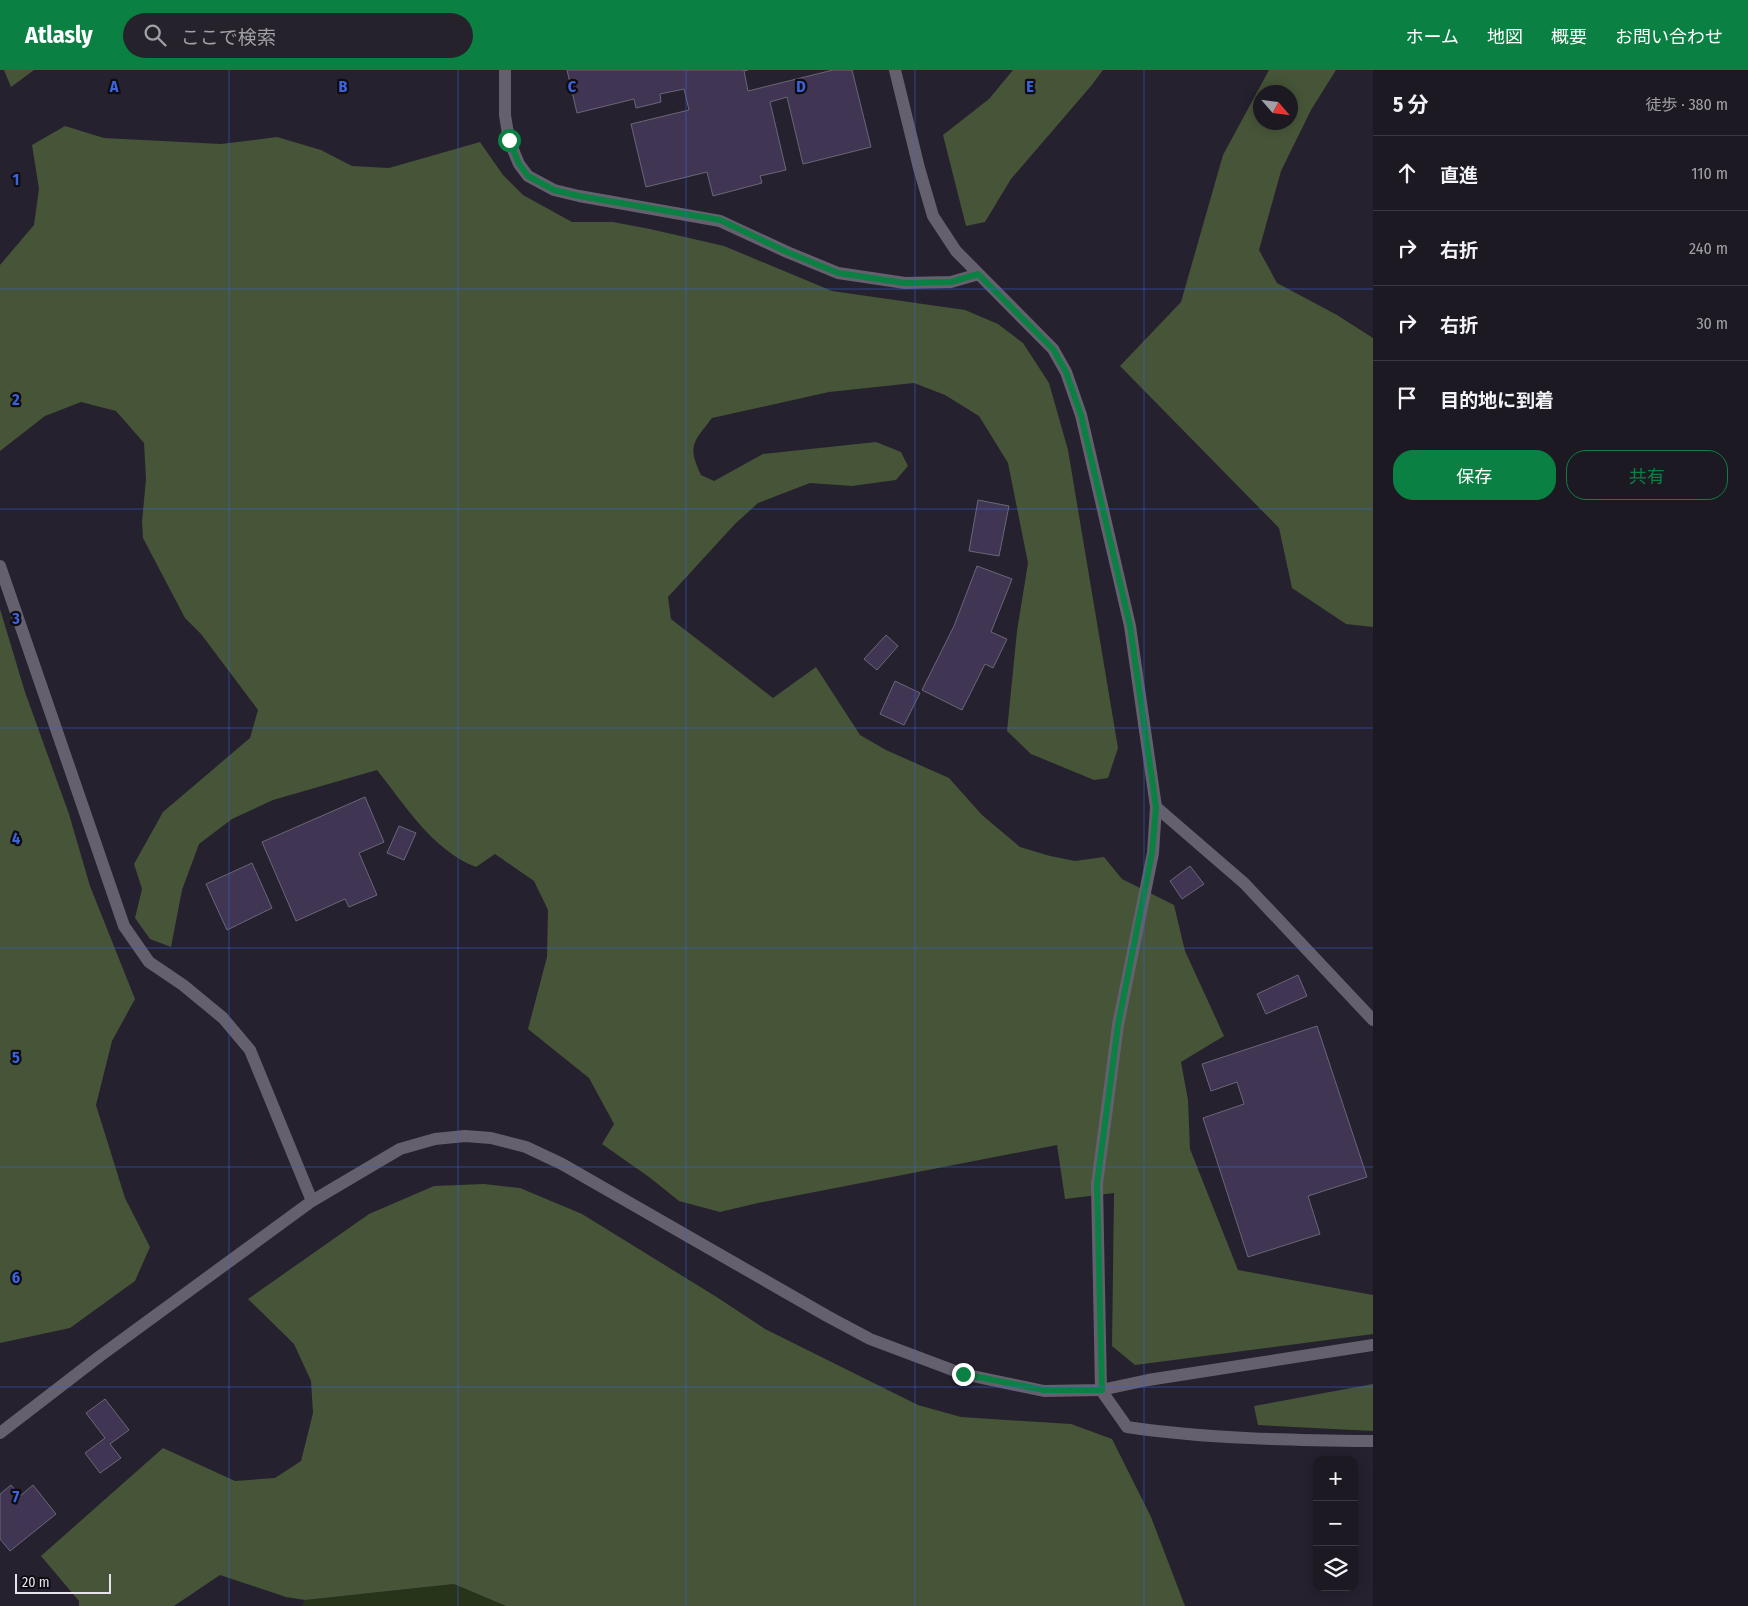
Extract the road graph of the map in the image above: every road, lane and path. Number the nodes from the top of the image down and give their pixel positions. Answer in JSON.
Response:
{"nodes":[{"id":1,"x":505,"y":70,"type":"edge"},
{"id":2,"x":895,"y":70,"type":"edge"},
{"id":3,"x":978,"y":274,"type":"junction"},
{"id":4,"x":0,"y":566,"type":"edge"},
{"id":5,"x":1156,"y":807,"type":"junction"},
{"id":6,"x":1373,"y":1020,"type":"edge"},
{"id":7,"x":312,"y":1201,"type":"junction"},
{"id":8,"x":1373,"y":1345,"type":"edge"},
{"id":9,"x":1102,"y":1390,"type":"junction"},
{"id":10,"x":0,"y":1433,"type":"edge"},
{"id":11,"x":1373,"y":1441,"type":"edge"}],
"edges":[{"from":1,"to":3,"type":"street"},
{"from":2,"to":3,"type":"street"},
{"from":3,"to":5,"type":"street"},
{"from":4,"to":7,"type":"street"},
{"from":5,"to":6,"type":"street"},
{"from":5,"to":9,"type":"street"},
{"from":7,"to":9,"type":"street"},
{"from":7,"to":10,"type":"street"},
{"from":8,"to":9,"type":"street"},
{"from":9,"to":11,"type":"street"}]}
